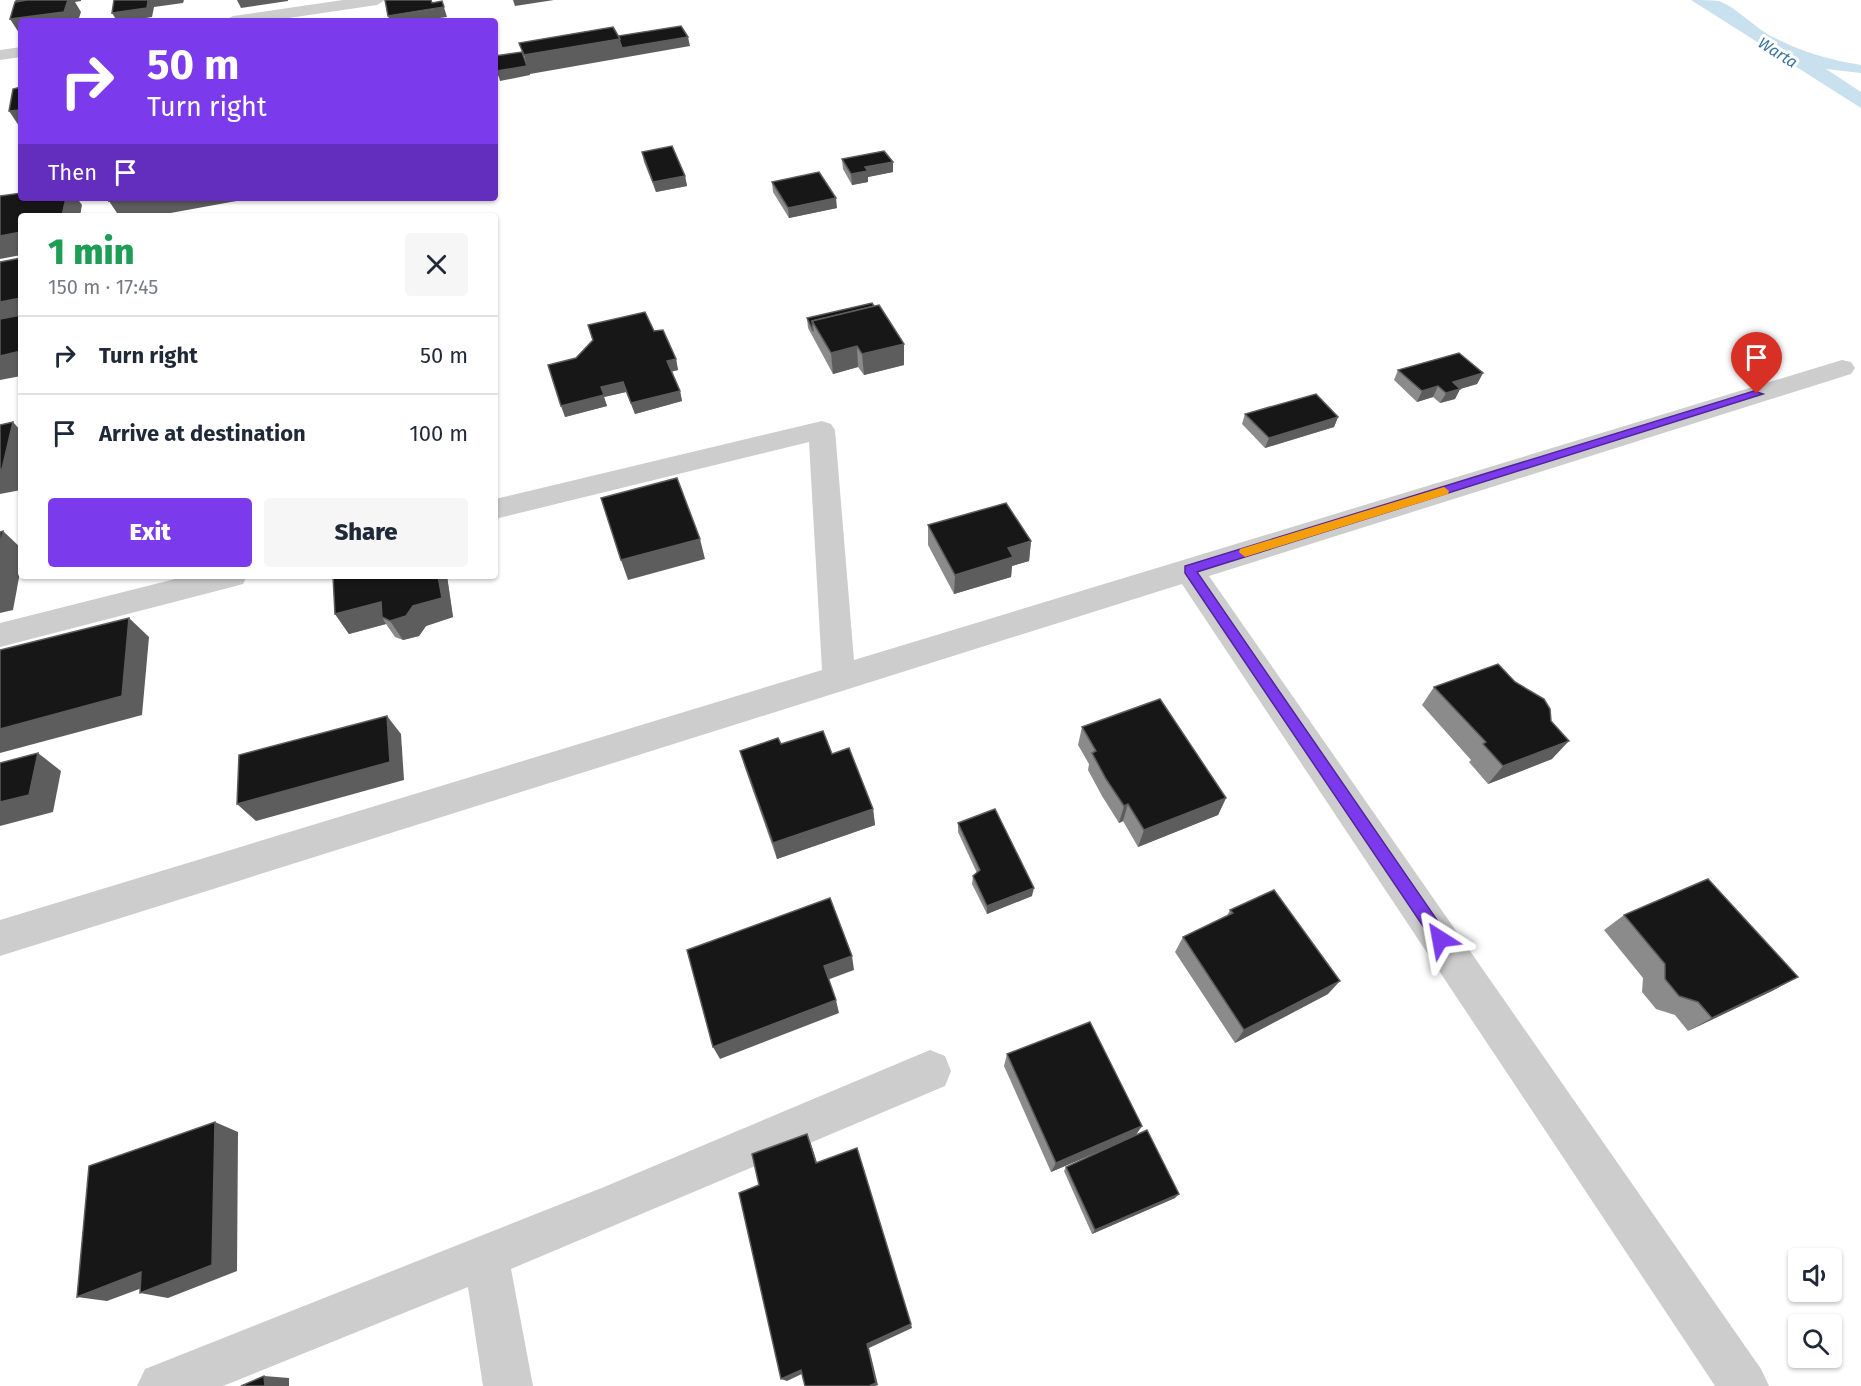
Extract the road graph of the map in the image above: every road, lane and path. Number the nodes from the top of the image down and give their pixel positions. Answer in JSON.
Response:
{"nodes":[{"id":1,"x":377,"y":0,"type":"edge"},
{"id":2,"x":254,"y":18,"type":"edge"},
{"id":3,"x":18,"y":52,"type":"edge"},
{"id":4,"x":0,"y":55,"type":"edge"},
{"id":5,"x":1842,"y":368,"type":"dead end"},
{"id":6,"x":498,"y":508,"type":"edge"},
{"id":7,"x":1189,"y":570,"type":"junction"},
{"id":8,"x":220,"y":579,"type":"edge"},
{"id":9,"x":0,"y":635,"type":"edge"},
{"id":10,"x":839,"y":678,"type":"junction"},
{"id":11,"x":0,"y":938,"type":"edge"},
{"id":12,"x":930,"y":1071,"type":"dead end"},
{"id":13,"x":486,"y":1257,"type":"junction"},
{"id":14,"x":162,"y":1386,"type":"edge"},
{"id":15,"x":508,"y":1386,"type":"edge"},
{"id":16,"x":1744,"y":1386,"type":"edge"}],
"edges":[{"from":1,"to":2,"type":"lane"},
{"from":3,"to":4,"type":"lane"},
{"from":5,"to":7,"type":"lane"},
{"from":6,"to":10,"type":"lane"},
{"from":7,"to":10,"type":"lane"},
{"from":7,"to":16,"type":"lane"},
{"from":8,"to":9,"type":"lane"},
{"from":10,"to":11,"type":"lane"},
{"from":12,"to":13,"type":"lane"},
{"from":13,"to":14,"type":"lane"},
{"from":13,"to":15,"type":"lane"}]}
